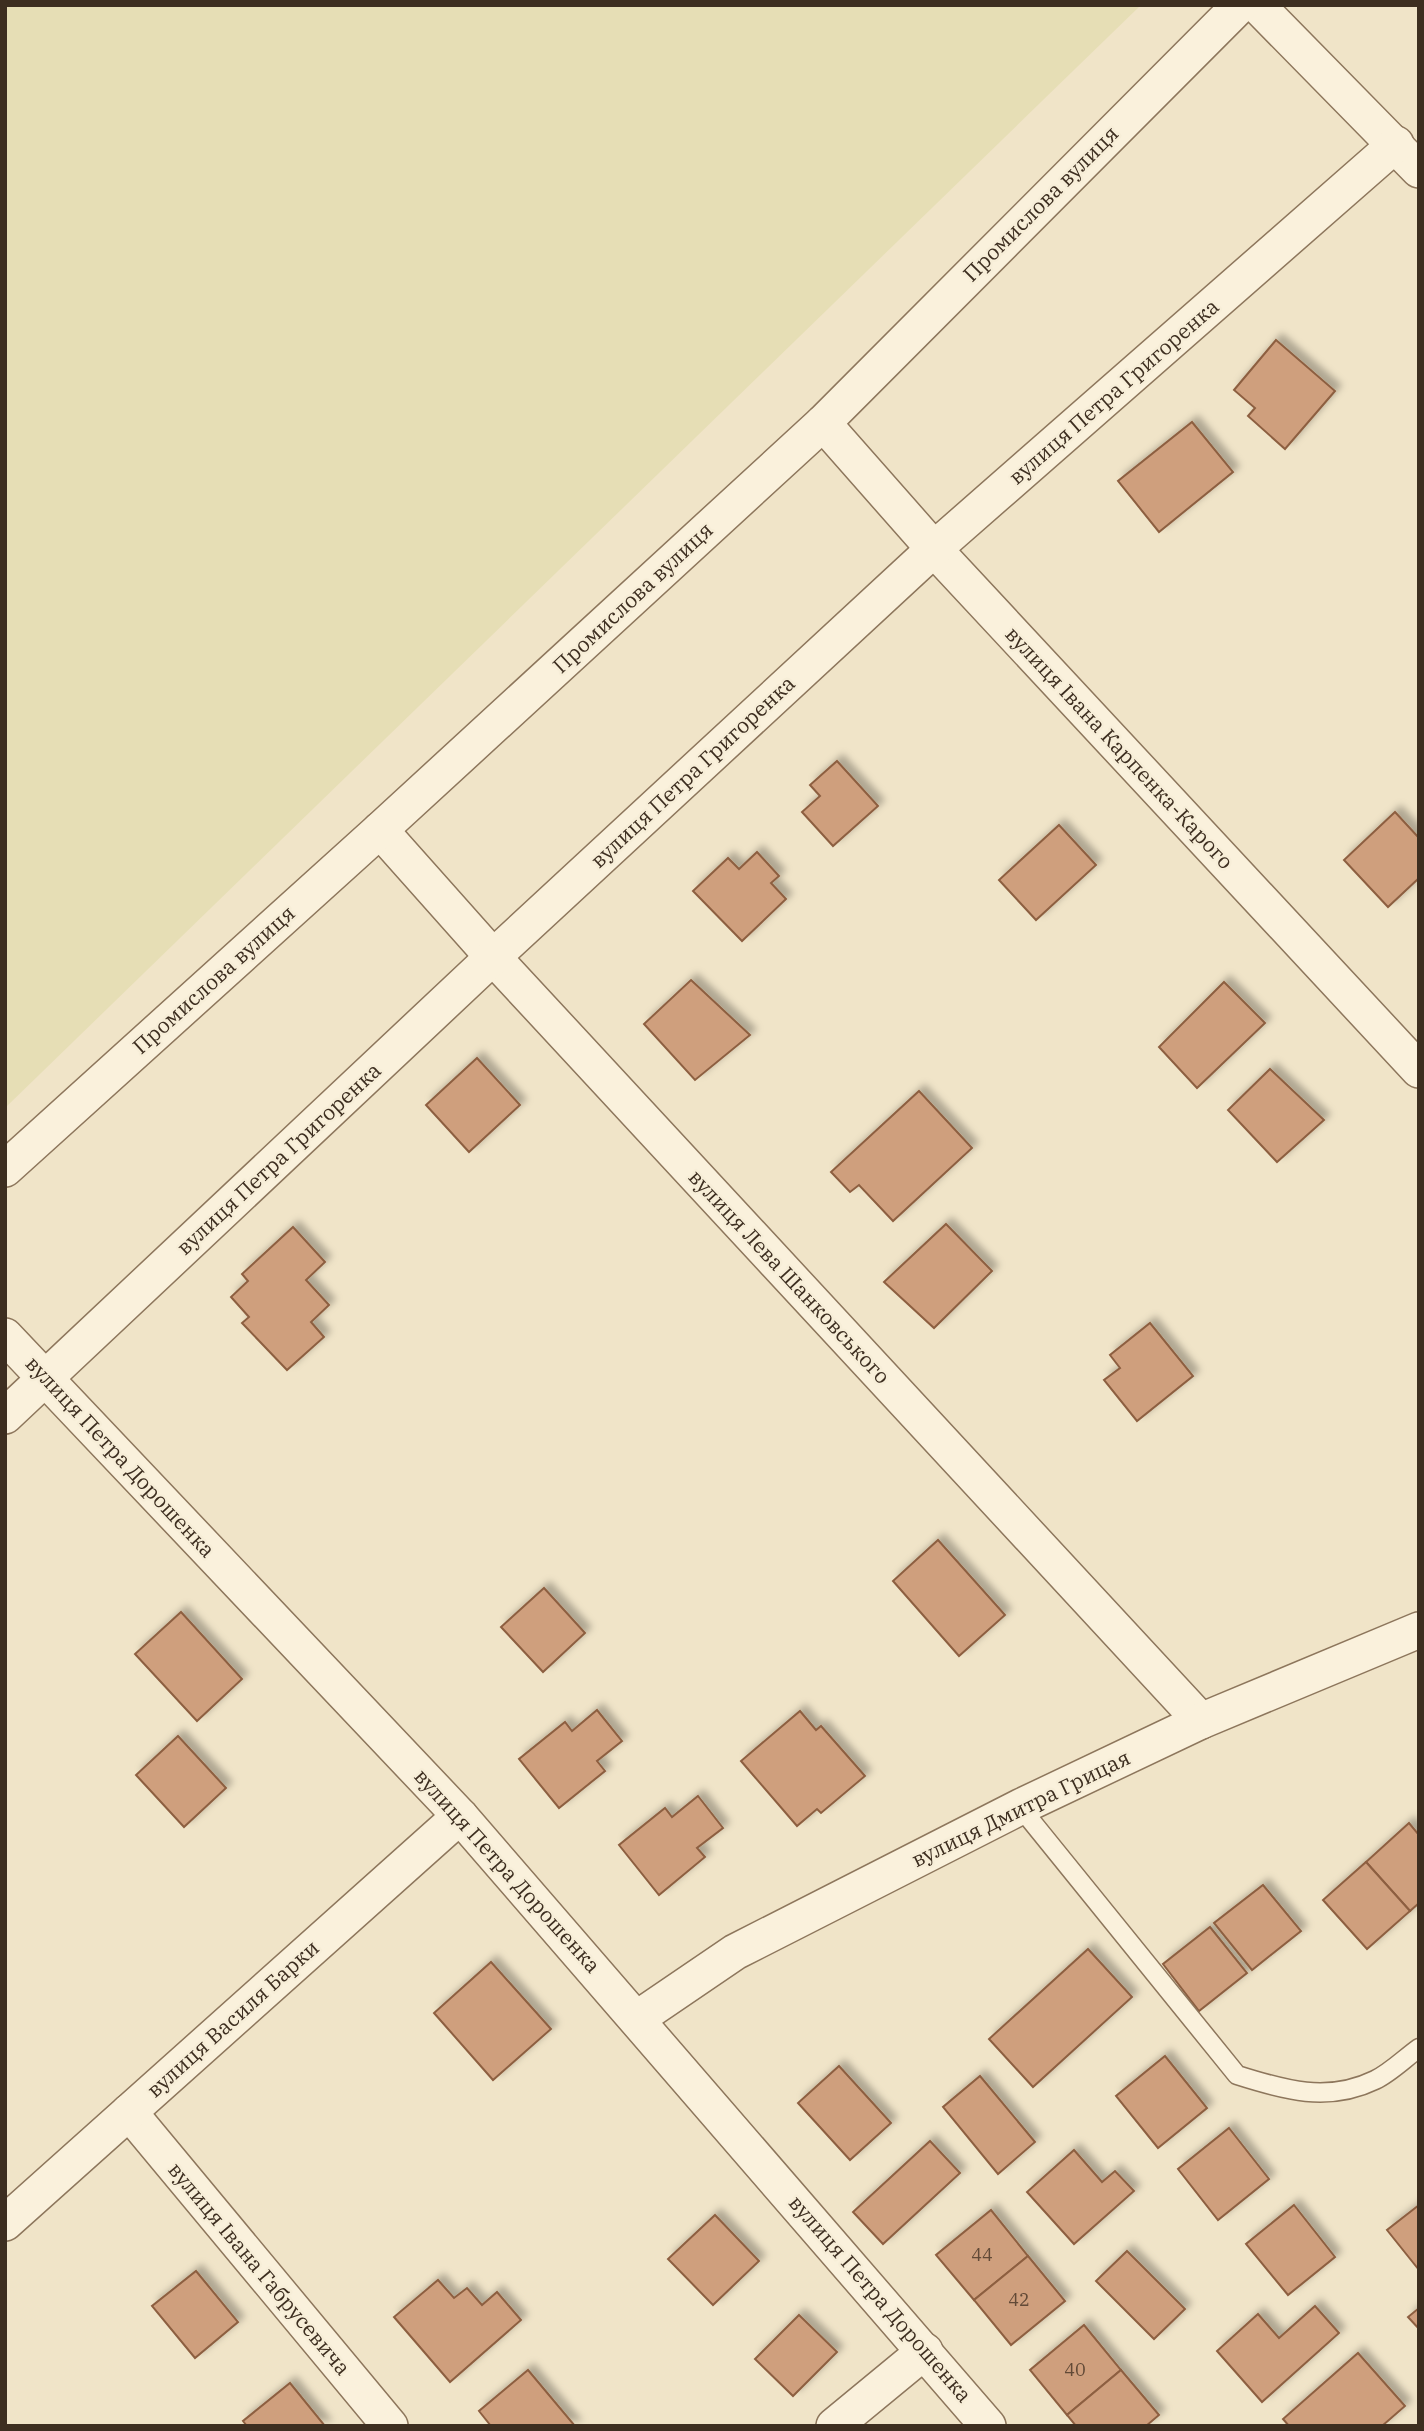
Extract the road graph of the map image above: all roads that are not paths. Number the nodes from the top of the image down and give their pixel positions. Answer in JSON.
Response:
{"nodes":[{"id":1,"x":1240,"y":5,"type":"edge"},
{"id":2,"x":1257,"y":5,"type":"edge"},
{"id":3,"x":1407,"y":157,"type":"edge"},
{"id":4,"x":823,"y":423,"type":"junction"},
{"id":5,"x":934,"y":549,"type":"junction"},
{"id":6,"x":380,"y":830,"type":"junction"},
{"id":7,"x":493,"y":957,"type":"junction"},
{"id":8,"x":1419,"y":1070,"type":"edge"},
{"id":9,"x":5,"y":1169,"type":"edge"},
{"id":10,"x":5,"y":1336,"type":"edge"},
{"id":11,"x":47,"y":1379,"type":"junction"},
{"id":12,"x":5,"y":1416,"type":"edge"},
{"id":13,"x":1419,"y":1630,"type":"edge"},
{"id":14,"x":1201,"y":1721,"type":"junction"},
{"id":15,"x":1020,"y":1807,"type":"junction"},
{"id":16,"x":460,"y":1816,"type":"junction"},
{"id":17,"x":638,"y":2018,"type":"junction"},
{"id":18,"x":1419,"y":2048,"type":"edge"},
{"id":19,"x":129,"y":2112,"type":"junction"},
{"id":20,"x":5,"y":2223,"type":"edge"},
{"id":21,"x":925,"y":2351,"type":"junction"},
{"id":22,"x":390,"y":2426,"type":"edge"},
{"id":23,"x":834,"y":2426,"type":"edge"},
{"id":24,"x":988,"y":2426,"type":"edge"}],
"edges":[{"from":1,"to":4,"type":"street","name":"Промислова вулиця"},
{"from":2,"to":3,"type":"street"},
{"from":3,"to":5,"type":"street","name":"вулиця Петра Григоренка"},
{"from":4,"to":5,"type":"street","name":"вулиця Івана Карпенка-Карого"},
{"from":4,"to":6,"type":"street","name":"Промислова вулиця"},
{"from":5,"to":7,"type":"street","name":"вулиця Петра Григоренка"},
{"from":5,"to":8,"type":"street","name":"вулиця Івана Карпенка-Карого"},
{"from":6,"to":7,"type":"street","name":"вулиця Лева Шанковського"},
{"from":6,"to":9,"type":"street","name":"Промислова вулиця"},
{"from":7,"to":11,"type":"street","name":"вулиця Петра Григоренка"},
{"from":7,"to":14,"type":"street","name":"вулиця Лева Шанковського"},
{"from":10,"to":11,"type":"street","name":"вулиця Петра Дорошенка"},
{"from":11,"to":12,"type":"street","name":"вулиця Петра Григоренка"},
{"from":11,"to":16,"type":"street","name":"вулиця Петра Дорошенка"},
{"from":13,"to":14,"type":"street","name":"вулиця Дмитра Грицая"},
{"from":14,"to":15,"type":"street","name":"вулиця Дмитра Грицая"},
{"from":15,"to":17,"type":"street","name":"вулиця Дмитра Грицая"},
{"from":15,"to":18,"type":"lane"},
{"from":16,"to":17,"type":"street","name":"вулиця Петра Дорошенка"},
{"from":16,"to":19,"type":"street","name":"вулиця Василя Барки"},
{"from":17,"to":21,"type":"street","name":"вулиця Петра Дорошенка"},
{"from":19,"to":20,"type":"street","name":"вулиця Василя Барки"},
{"from":19,"to":22,"type":"street","name":"вулиця Івана Габрусевича"},
{"from":21,"to":23,"type":"street"},
{"from":21,"to":24,"type":"street","name":"вулиця Петра Дорошенка"}]}
